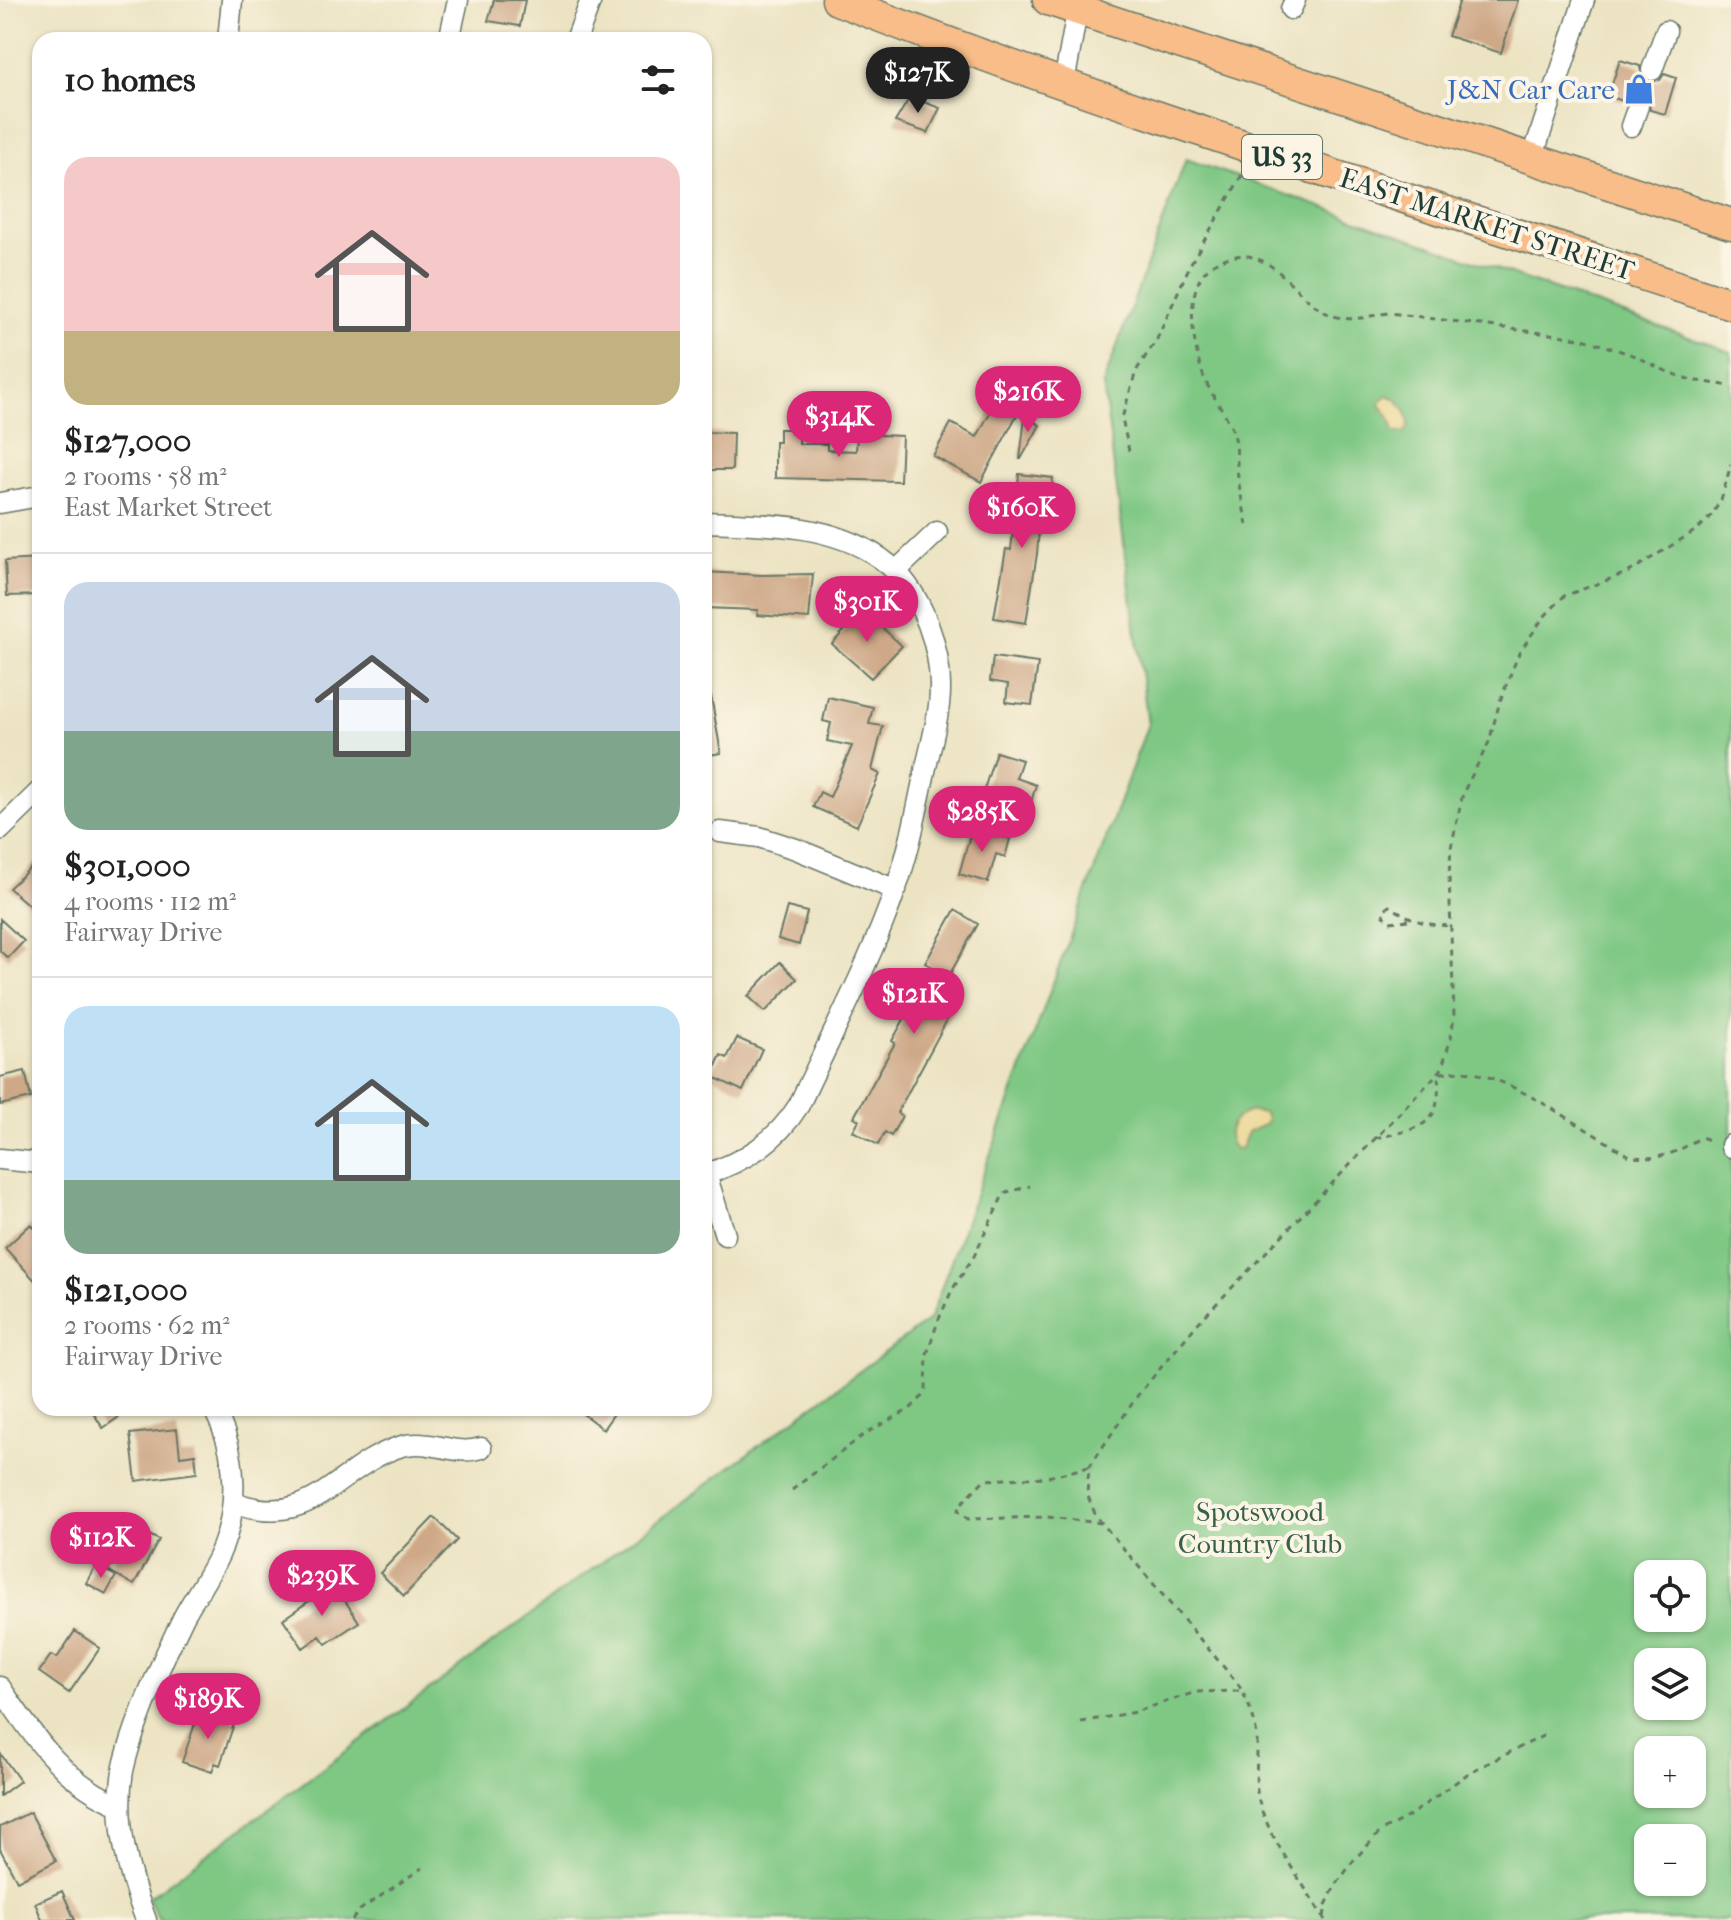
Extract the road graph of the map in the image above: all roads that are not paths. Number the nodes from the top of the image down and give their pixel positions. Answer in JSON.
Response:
{"nodes":[{"id":1,"x":232,"y":0,"type":"edge"},
{"id":2,"x":458,"y":0,"type":"edge"},
{"id":3,"x":591,"y":0,"type":"edge"},
{"id":4,"x":837,"y":0,"type":"edge"},
{"id":5,"x":1048,"y":0,"type":"edge"},
{"id":6,"x":1584,"y":0,"type":"edge"},
{"id":7,"x":1078,"y":5,"type":"edge"},
{"id":8,"x":1666,"y":31,"type":"dead end"},
{"id":9,"x":229,"y":32,"type":"edge"},
{"id":10,"x":451,"y":32,"type":"edge"},
{"id":11,"x":579,"y":32,"type":"edge"},
{"id":12,"x":1652,"y":70,"type":"tunnel mouth"},
{"id":13,"x":1064,"y":83,"type":"junction"},
{"id":14,"x":1638,"y":106,"type":"tunnel mouth"},
{"id":15,"x":1631,"y":126,"type":"dead end"},
{"id":16,"x":1532,"y":159,"type":"junction"},
{"id":17,"x":1731,"y":224,"type":"edge"},
{"id":18,"x":1731,"y":304,"type":"edge"},
{"id":19,"x":32,"y":497,"type":"edge"},
{"id":20,"x":0,"y":503,"type":"edge"},
{"id":21,"x":712,"y":522,"type":"edge"},
{"id":22,"x":937,"y":532,"type":"dead end"},
{"id":23,"x":896,"y":571,"type":"junction"},
{"id":24,"x":32,"y":799,"type":"edge"},
{"id":25,"x":0,"y":830,"type":"edge"},
{"id":26,"x":720,"y":832,"type":"dead end"},
{"id":27,"x":896,"y":890,"type":"junction"},
{"id":28,"x":0,"y":1159,"type":"edge"},
{"id":29,"x":32,"y":1162,"type":"edge"},
{"id":30,"x":712,"y":1172,"type":"edge"},
{"id":31,"x":712,"y":1196,"type":"edge"},
{"id":32,"x":725,"y":1235,"type":"dead end"},
{"id":33,"x":216,"y":1416,"type":"edge"},
{"id":34,"x":481,"y":1448,"type":"dead end"},
{"id":35,"x":233,"y":1502,"type":"junction"},
{"id":36,"x":0,"y":1687,"type":"edge"},
{"id":37,"x":120,"y":1805,"type":"junction"},
{"id":38,"x":146,"y":1920,"type":"edge"}],
"edges":[{"from":1,"to":9,"type":"street"},
{"from":2,"to":10,"type":"street"},
{"from":3,"to":11,"type":"street"},
{"from":4,"to":13,"type":"highway","name":"EAST MARKET STREET","number":"US 33"},
{"from":5,"to":7,"type":"highway"},
{"from":6,"to":16,"type":"street"},
{"from":7,"to":13,"type":"street"},
{"from":7,"to":16,"type":"highway"},
{"from":8,"to":12,"type":"street"},
{"from":13,"to":18,"type":"highway","name":"EAST MARKET STREET","number":"US 33"},
{"from":14,"to":15,"type":"street"},
{"from":16,"to":17,"type":"highway"},
{"from":19,"to":20,"type":"street"},
{"from":21,"to":23,"type":"street"},
{"from":22,"to":23,"type":"street"},
{"from":23,"to":27,"type":"street"},
{"from":24,"to":25,"type":"street"},
{"from":26,"to":27,"type":"street"},
{"from":27,"to":30,"type":"street"},
{"from":28,"to":29,"type":"street"},
{"from":31,"to":32,"type":"street"},
{"from":33,"to":35,"type":"street"},
{"from":34,"to":35,"type":"street"},
{"from":35,"to":37,"type":"street"},
{"from":36,"to":37,"type":"street"},
{"from":37,"to":38,"type":"street"}]}
